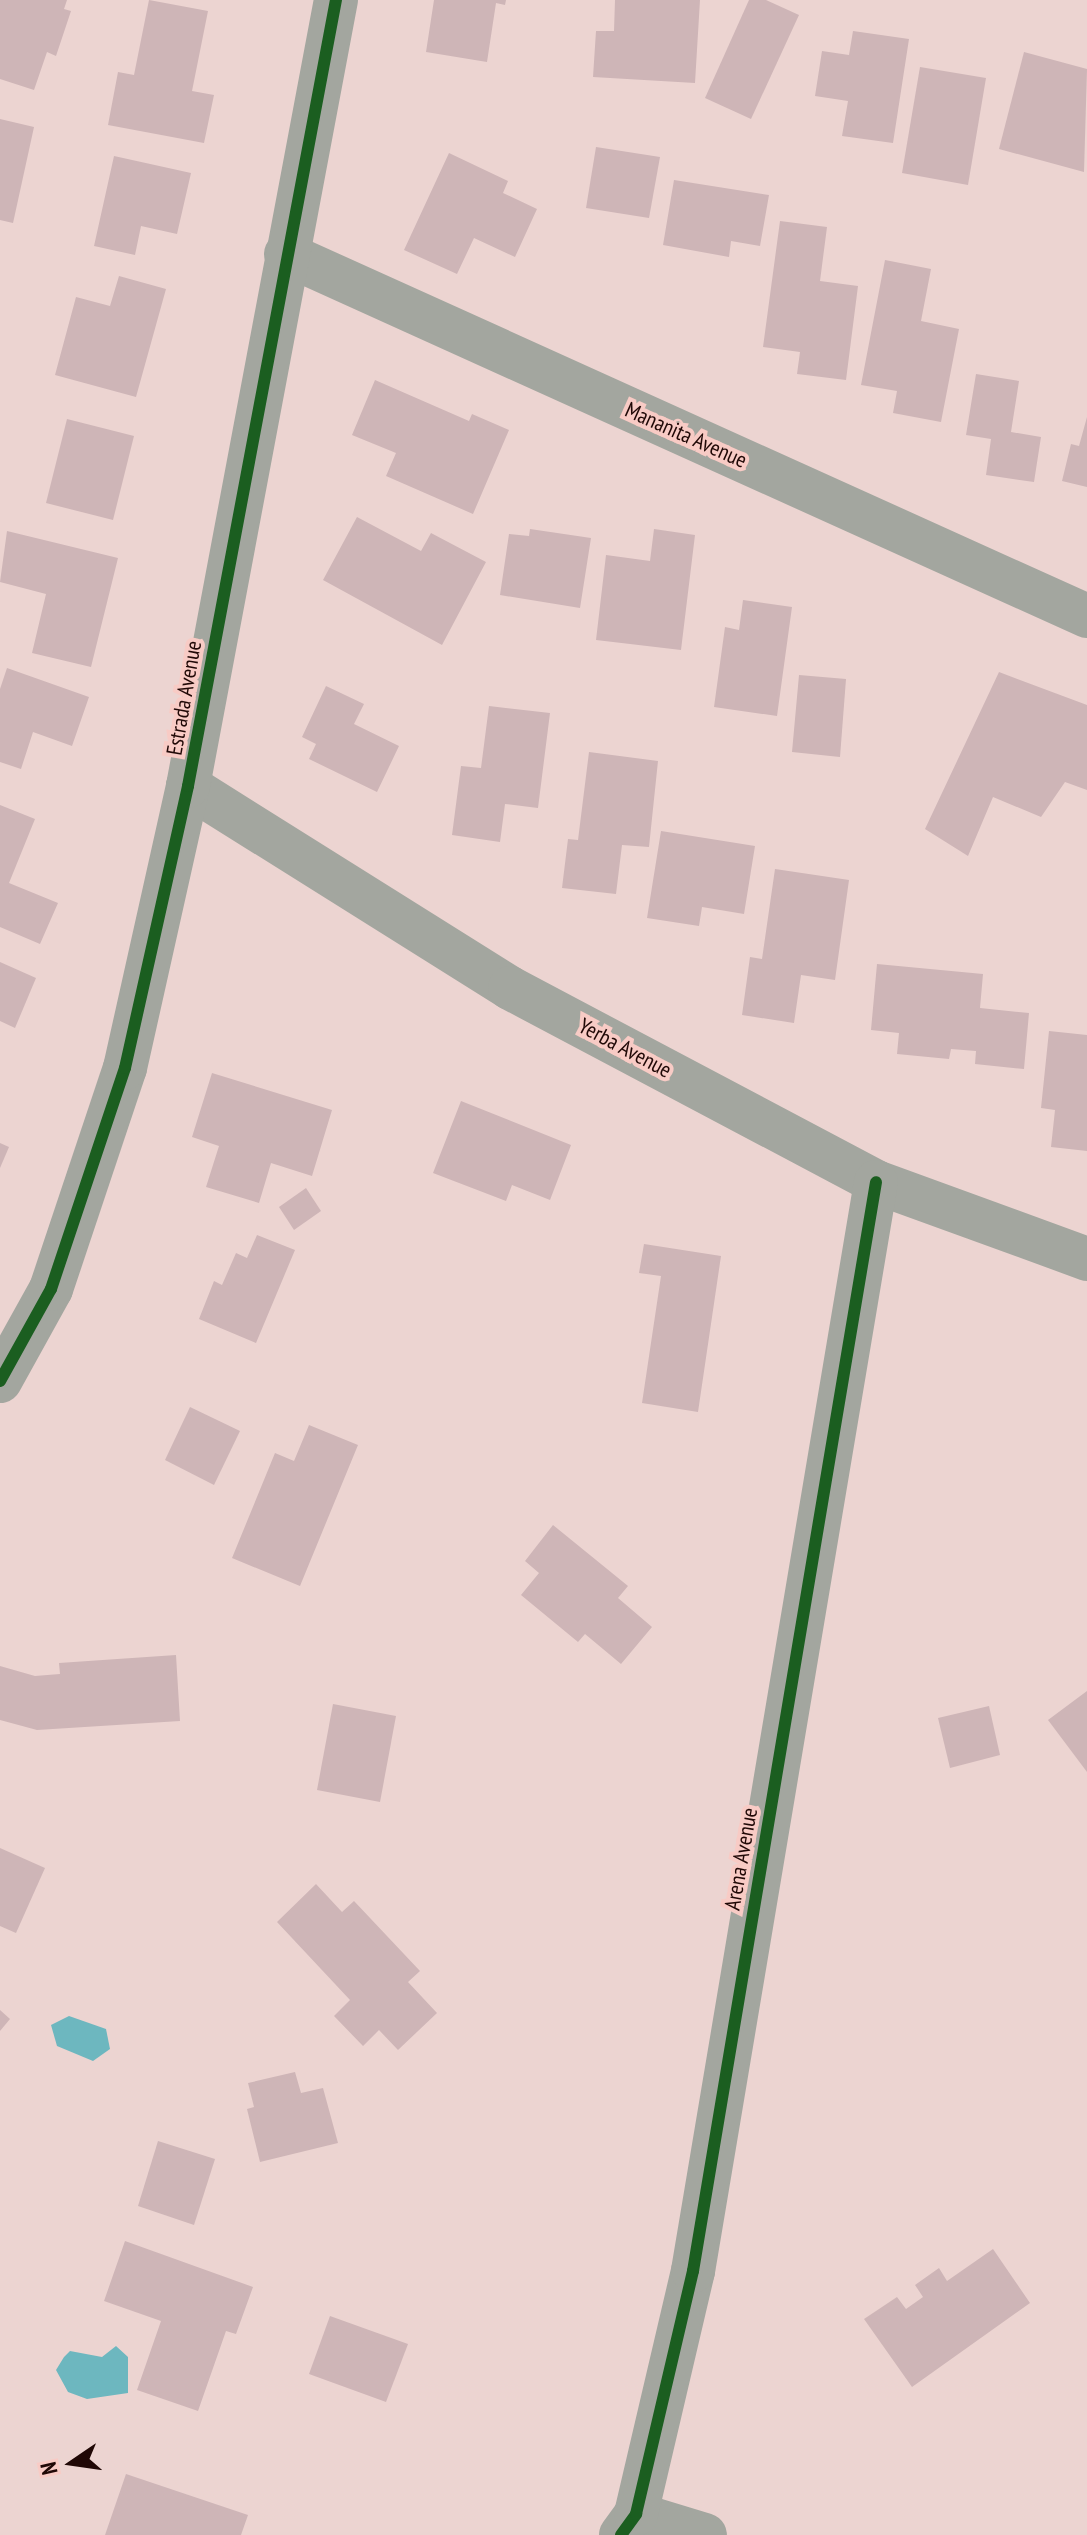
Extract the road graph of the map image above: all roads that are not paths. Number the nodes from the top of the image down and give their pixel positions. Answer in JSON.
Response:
{"nodes":[{"id":1,"x":336,"y":0,"type":"edge"},
{"id":2,"x":286,"y":254,"type":"junction"},
{"id":3,"x":1087,"y":616,"type":"edge"},
{"id":4,"x":188,"y":786,"type":"junction"},
{"id":5,"x":876,"y":1182,"type":"junction"},
{"id":6,"x":1087,"y":1259,"type":"edge"},
{"id":7,"x":0,"y":1381,"type":"edge"},
{"id":8,"x":629,"y":2524,"type":"edge"},
{"id":9,"x":705,"y":2535,"type":"edge"}],
"edges":[{"from":1,"to":2,"type":"street","name":"Estrada Avenue"},
{"from":2,"to":3,"type":"street","name":"Mananita Avenue"},
{"from":2,"to":4,"type":"street","name":"Estrada Avenue"},
{"from":4,"to":5,"type":"street","name":"Yerba Avenue"},
{"from":4,"to":7,"type":"street","name":"Estrada Avenue"},
{"from":5,"to":6,"type":"street","name":"Yerba Avenue"},
{"from":5,"to":8,"type":"street","name":"Arena Avenue"},
{"from":8,"to":9,"type":"street"}]}
